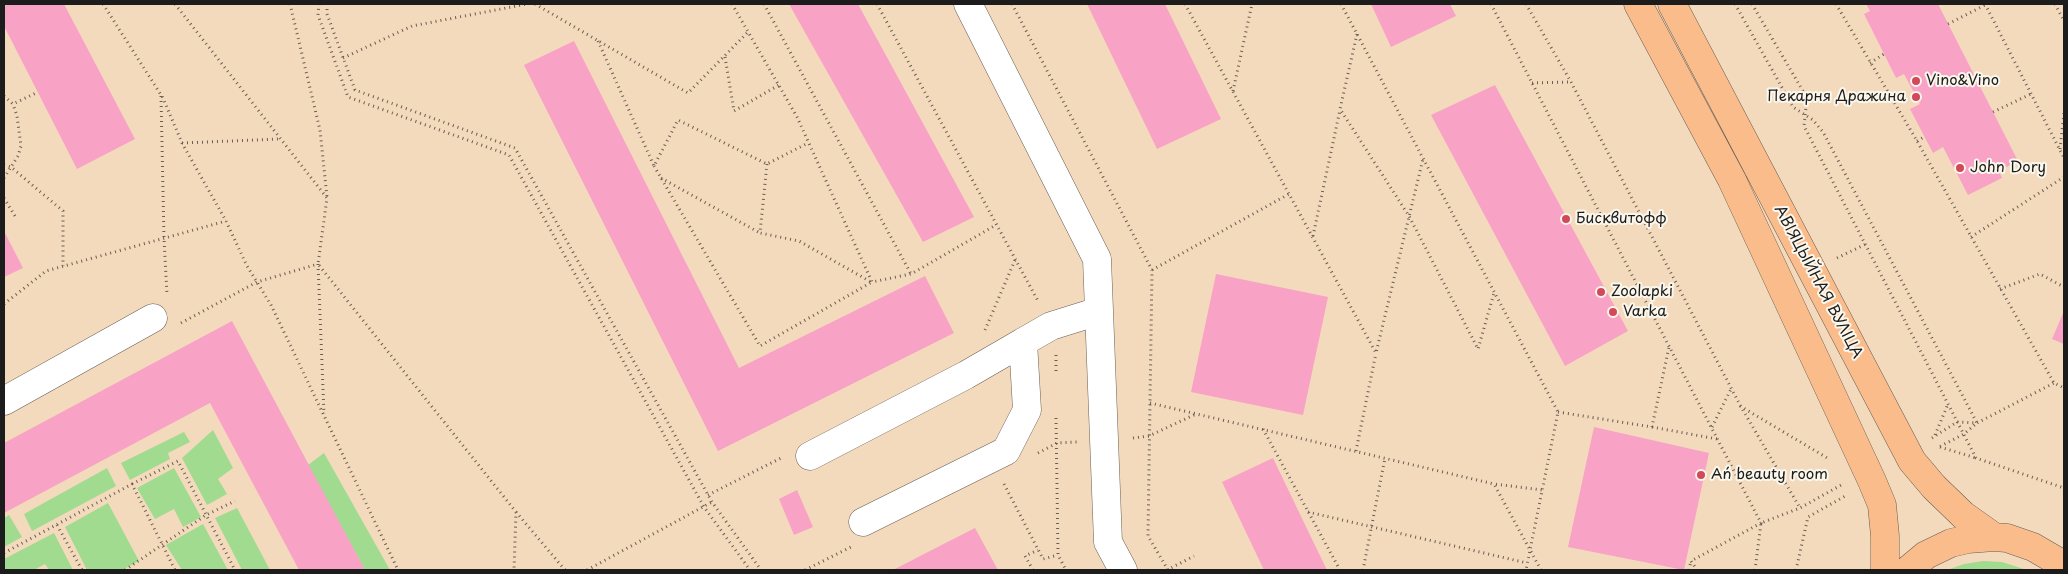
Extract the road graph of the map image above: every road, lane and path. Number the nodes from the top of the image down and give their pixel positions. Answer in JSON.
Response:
{"nodes":[{"id":1,"x":103,"y":4,"type":"edge"},
{"id":2,"x":175,"y":4,"type":"edge"},
{"id":3,"x":290,"y":4,"type":"edge"},
{"id":4,"x":319,"y":4,"type":"edge"},
{"id":5,"x":328,"y":4,"type":"edge"},
{"id":6,"x":527,"y":4,"type":"edge"},
{"id":7,"x":535,"y":4,"type":"edge"},
{"id":8,"x":732,"y":4,"type":"edge"},
{"id":9,"x":764,"y":4,"type":"edge"},
{"id":10,"x":877,"y":4,"type":"edge"},
{"id":11,"x":968,"y":4,"type":"edge"},
{"id":12,"x":1185,"y":4,"type":"edge"},
{"id":13,"x":1252,"y":4,"type":"edge"},
{"id":14,"x":1341,"y":4,"type":"edge"},
{"id":15,"x":1491,"y":4,"type":"edge"},
{"id":16,"x":1526,"y":4,"type":"edge"},
{"id":17,"x":1638,"y":4,"type":"edge"},
{"id":18,"x":1672,"y":4,"type":"edge"},
{"id":19,"x":1735,"y":4,"type":"edge"},
{"id":20,"x":1752,"y":4,"type":"edge"},
{"id":21,"x":1836,"y":4,"type":"edge"},
{"id":22,"x":1985,"y":4,"type":"edge"},
{"id":23,"x":2054,"y":4,"type":"edge"},
{"id":24,"x":2064,"y":21,"type":"edge"},
{"id":25,"x":1948,"y":24,"type":"dead end"},
{"id":26,"x":748,"y":32,"type":"junction"},
{"id":27,"x":1357,"y":34,"type":"junction"},
{"id":28,"x":598,"y":41,"type":"junction"},
{"id":29,"x":1884,"y":54,"type":"dead end"},
{"id":30,"x":725,"y":56,"type":"junction"},
{"id":31,"x":343,"y":58,"type":"junction"},
{"id":32,"x":1870,"y":62,"type":"junction"},
{"id":33,"x":1570,"y":82,"type":"junction"},
{"id":34,"x":1532,"y":83,"type":"junction"},
{"id":35,"x":779,"y":85,"type":"junction"},
{"id":36,"x":1233,"y":91,"type":"junction"},
{"id":37,"x":38,"y":92,"type":"dead end"},
{"id":38,"x":161,"y":94,"type":"junction"},
{"id":39,"x":2031,"y":94,"type":"junction"},
{"id":40,"x":4,"y":96,"type":"edge"},
{"id":41,"x":13,"y":104,"type":"junction"},
{"id":42,"x":1340,"y":109,"type":"junction"},
{"id":43,"x":1994,"y":112,"type":"dead end"},
{"id":44,"x":2064,"y":113,"type":"edge"},
{"id":45,"x":1804,"y":115,"type":"junction"},
{"id":46,"x":1924,"y":137,"type":"dead end"},
{"id":47,"x":280,"y":138,"type":"junction"},
{"id":48,"x":1917,"y":141,"type":"junction"},
{"id":49,"x":182,"y":143,"type":"junction"},
{"id":50,"x":808,"y":143,"type":"junction"},
{"id":51,"x":2060,"y":149,"type":"junction"},
{"id":52,"x":1423,"y":158,"type":"junction"},
{"id":53,"x":2064,"y":158,"type":"edge"},
{"id":54,"x":767,"y":164,"type":"junction"},
{"id":55,"x":4,"y":165,"type":"edge"},
{"id":56,"x":654,"y":166,"type":"junction"},
{"id":57,"x":11,"y":167,"type":"junction"},
{"id":58,"x":2064,"y":177,"type":"edge"},
{"id":59,"x":4,"y":178,"type":"edge"},
{"id":60,"x":661,"y":178,"type":"junction"},
{"id":61,"x":1289,"y":194,"type":"junction"},
{"id":62,"x":4,"y":198,"type":"edge"},
{"id":63,"x":327,"y":198,"type":"junction"},
{"id":64,"x":15,"y":216,"type":"dead end"},
{"id":65,"x":1409,"y":216,"type":"junction"},
{"id":66,"x":226,"y":221,"type":"junction"},
{"id":67,"x":996,"y":225,"type":"junction"},
{"id":68,"x":760,"y":233,"type":"junction"},
{"id":69,"x":1971,"y":236,"type":"junction"},
{"id":70,"x":1312,"y":237,"type":"junction"},
{"id":71,"x":164,"y":238,"type":"junction"},
{"id":72,"x":1015,"y":260,"type":"junction"},
{"id":73,"x":318,"y":264,"type":"junction"},
{"id":74,"x":64,"y":266,"type":"junction"},
{"id":75,"x":1152,"y":270,"type":"dead end"},
{"id":76,"x":911,"y":274,"type":"junction"},
{"id":77,"x":872,"y":282,"type":"junction"},
{"id":78,"x":2064,"y":287,"type":"edge"},
{"id":79,"x":2000,"y":289,"type":"junction"},
{"id":80,"x":1494,"y":293,"type":"junction"},
{"id":81,"x":4,"y":304,"type":"edge"},
{"id":82,"x":160,"y":308,"type":"joint"},
{"id":83,"x":1099,"y":311,"type":"junction"},
{"id":84,"x":1051,"y":326,"type":"junction"},
{"id":85,"x":984,"y":331,"type":"dead end"},
{"id":86,"x":1023,"y":342,"type":"junction"},
{"id":87,"x":1670,"y":347,"type":"junction"},
{"id":88,"x":1376,"y":353,"type":"junction"},
{"id":89,"x":1056,"y":375,"type":"dead end"},
{"id":90,"x":2054,"y":383,"type":"junction"},
{"id":91,"x":2064,"y":388,"type":"edge"},
{"id":92,"x":1731,"y":389,"type":"junction"},
{"id":93,"x":4,"y":401,"type":"edge"},
{"id":94,"x":1150,"y":403,"type":"dead end"},
{"id":95,"x":1948,"y":403,"type":"junction"},
{"id":96,"x":1740,"y":405,"type":"junction"},
{"id":97,"x":1558,"y":412,"type":"junction"},
{"id":98,"x":1056,"y":414,"type":"dead end"},
{"id":99,"x":324,"y":417,"type":"junction"},
{"id":100,"x":1957,"y":422,"type":"junction"},
{"id":101,"x":1976,"y":423,"type":"junction"},
{"id":102,"x":1652,"y":427,"type":"junction"},
{"id":103,"x":1711,"y":428,"type":"junction"},
{"id":104,"x":1263,"y":429,"type":"junction"},
{"id":105,"x":1717,"y":439,"type":"junction"},
{"id":106,"x":1356,"y":451,"type":"junction"},
{"id":107,"x":810,"y":456,"type":"dead end"},
{"id":108,"x":1385,"y":458,"type":"junction"},
{"id":109,"x":1976,"y":458,"type":"junction"},
{"id":110,"x":1862,"y":473,"type":"junction"},
{"id":111,"x":1002,"y":481,"type":"dead end"},
{"id":112,"x":132,"y":484,"type":"junction"},
{"id":113,"x":1494,"y":484,"type":"junction"},
{"id":114,"x":2064,"y":488,"type":"edge"},
{"id":115,"x":1542,"y":490,"type":"junction"},
{"id":116,"x":235,"y":501,"type":"dead end"},
{"id":117,"x":712,"y":502,"type":"junction"},
{"id":118,"x":704,"y":507,"type":"junction"},
{"id":119,"x":1800,"y":508,"type":"junction"},
{"id":120,"x":516,"y":512,"type":"junction"},
{"id":121,"x":1308,"y":512,"type":"junction"},
{"id":122,"x":206,"y":515,"type":"junction"},
{"id":123,"x":863,"y":522,"type":"dead end"},
{"id":124,"x":1761,"y":523,"type":"junction"},
{"id":125,"x":57,"y":525,"type":"junction"},
{"id":126,"x":1372,"y":526,"type":"junction"},
{"id":127,"x":1994,"y":537,"type":"junction"},
{"id":128,"x":162,"y":545,"type":"junction"},
{"id":129,"x":1529,"y":548,"type":"junction"},
{"id":130,"x":1038,"y":550,"type":"junction"},
{"id":131,"x":4,"y":553,"type":"edge"},
{"id":132,"x":1058,"y":555,"type":"junction"},
{"id":133,"x":1194,"y":556,"type":"dead end"},
{"id":134,"x":1691,"y":561,"type":"junction"},
{"id":135,"x":1527,"y":563,"type":"junction"},
{"id":136,"x":2062,"y":563,"type":"edge"},
{"id":137,"x":82,"y":570,"type":"edge"},
{"id":138,"x":125,"y":570,"type":"edge"},
{"id":139,"x":175,"y":570,"type":"edge"},
{"id":140,"x":235,"y":570,"type":"edge"},
{"id":141,"x":398,"y":570,"type":"edge"},
{"id":142,"x":514,"y":570,"type":"edge"},
{"id":143,"x":565,"y":570,"type":"edge"},
{"id":144,"x":587,"y":570,"type":"edge"},
{"id":145,"x":750,"y":570,"type":"edge"},
{"id":146,"x":761,"y":570,"type":"edge"},
{"id":147,"x":1033,"y":570,"type":"edge"},
{"id":148,"x":1066,"y":570,"type":"edge"},
{"id":149,"x":1124,"y":570,"type":"edge"},
{"id":150,"x":1167,"y":570,"type":"edge"},
{"id":151,"x":1340,"y":570,"type":"edge"},
{"id":152,"x":1363,"y":570,"type":"edge"},
{"id":153,"x":1526,"y":570,"type":"edge"},
{"id":154,"x":1541,"y":570,"type":"edge"},
{"id":155,"x":1689,"y":570,"type":"edge"},
{"id":156,"x":1696,"y":570,"type":"edge"},
{"id":157,"x":1755,"y":570,"type":"edge"},
{"id":158,"x":1885,"y":570,"type":"edge"},
{"id":159,"x":1908,"y":570,"type":"edge"}],
"edges":[{"from":1,"to":38,"type":"path"},
{"from":2,"to":47,"type":"path"},
{"from":3,"to":63,"type":"path"},
{"from":4,"to":118,"type":"path"},
{"from":5,"to":31,"type":"path"},
{"from":6,"to":31,"type":"path"},
{"from":7,"to":28,"type":"path"},
{"from":8,"to":26,"type":"path"},
{"from":9,"to":76,"type":"path"},
{"from":10,"to":67,"type":"path"},
{"from":11,"to":83,"type":"lane"},
{"from":12,"to":36,"type":"path"},
{"from":13,"to":36,"type":"path"},
{"from":14,"to":27,"type":"path"},
{"from":15,"to":34,"type":"path"},
{"from":16,"to":33,"type":"path"},
{"from":17,"to":110,"type":"main road","name":"АВІЯЦЫЙНАЯ ВУЛІЦА"},
{"from":18,"to":127,"type":"main road","name":"АВІЯЦЫЙНАЯ ВУЛІЦА"},
{"from":19,"to":45,"type":"path"},
{"from":20,"to":45,"type":"path"},
{"from":21,"to":32,"type":"path"},
{"from":22,"to":25,"type":"path"},
{"from":22,"to":39,"type":"path"},
{"from":23,"to":24,"type":"path"},
{"from":26,"to":30,"type":"path"},
{"from":26,"to":35,"type":"path"},
{"from":27,"to":42,"type":"path"},
{"from":27,"to":52,"type":"path"},
{"from":28,"to":30,"type":"path"},
{"from":28,"to":56,"type":"path"},
{"from":29,"to":32,"type":"path"},
{"from":30,"to":35,"type":"path"},
{"from":31,"to":117,"type":"path"},
{"from":32,"to":48,"type":"path"},
{"from":33,"to":34,"type":"path"},
{"from":33,"to":92,"type":"path"},
{"from":34,"to":87,"type":"path"},
{"from":35,"to":50,"type":"path"},
{"from":36,"to":61,"type":"path"},
{"from":37,"to":41,"type":"path"},
{"from":38,"to":49,"type":"path"},
{"from":38,"to":71,"type":"path"},
{"from":39,"to":43,"type":"path"},
{"from":39,"to":51,"type":"path"},
{"from":40,"to":41,"type":"path"},
{"from":41,"to":57,"type":"path"},
{"from":42,"to":65,"type":"path"},
{"from":42,"to":70,"type":"path"},
{"from":44,"to":51,"type":"path"},
{"from":45,"to":95,"type":"path"},
{"from":45,"to":101,"type":"path"},
{"from":46,"to":48,"type":"path"},
{"from":47,"to":49,"type":"path"},
{"from":47,"to":63,"type":"path"},
{"from":48,"to":69,"type":"path"},
{"from":49,"to":66,"type":"path"},
{"from":50,"to":54,"type":"path"},
{"from":50,"to":77,"type":"path"},
{"from":51,"to":53,"type":"path"},
{"from":52,"to":65,"type":"path"},
{"from":52,"to":80,"type":"path"},
{"from":54,"to":56,"type":"path"},
{"from":54,"to":68,"type":"path"},
{"from":55,"to":57,"type":"path"},
{"from":56,"to":60,"type":"path"},
{"from":57,"to":59,"type":"path"},
{"from":57,"to":74,"type":"path"},
{"from":58,"to":69,"type":"path"},
{"from":60,"to":68,"type":"path"},
{"from":60,"to":77,"type":"path"},
{"from":61,"to":70,"type":"path"},
{"from":61,"to":75,"type":"path"},
{"from":62,"to":64,"type":"path"},
{"from":63,"to":73,"type":"path"},
{"from":65,"to":80,"type":"path"},
{"from":65,"to":88,"type":"path"},
{"from":66,"to":71,"type":"path"},
{"from":66,"to":99,"type":"path"},
{"from":67,"to":72,"type":"path"},
{"from":67,"to":76,"type":"path"},
{"from":68,"to":77,"type":"path"},
{"from":69,"to":79,"type":"path"},
{"from":70,"to":88,"type":"path"},
{"from":71,"to":74,"type":"path"},
{"from":71,"to":82,"type":"path"},
{"from":72,"to":84,"type":"path"},
{"from":72,"to":85,"type":"path"},
{"from":73,"to":99,"type":"path"},
{"from":73,"to":120,"type":"path"},
{"from":74,"to":81,"type":"path"},
{"from":76,"to":77,"type":"path"},
{"from":78,"to":79,"type":"path"},
{"from":79,"to":90,"type":"path"},
{"from":80,"to":97,"type":"path"},
{"from":82,"to":93,"type":"lane"},
{"from":83,"to":84,"type":"lane"},
{"from":83,"to":149,"type":"lane"},
{"from":84,"to":86,"type":"lane"},
{"from":84,"to":89,"type":"path"},
{"from":86,"to":107,"type":"lane"},
{"from":86,"to":123,"type":"lane"},
{"from":87,"to":102,"type":"path"},
{"from":87,"to":103,"type":"path"},
{"from":88,"to":106,"type":"path"},
{"from":90,"to":91,"type":"path"},
{"from":90,"to":101,"type":"path"},
{"from":92,"to":96,"type":"path"},
{"from":92,"to":103,"type":"path"},
{"from":94,"to":104,"type":"path"},
{"from":95,"to":100,"type":"path"},
{"from":95,"to":109,"type":"path"},
{"from":96,"to":110,"type":"path"},
{"from":96,"to":119,"type":"path"},
{"from":97,"to":102,"type":"path"},
{"from":97,"to":115,"type":"path"},
{"from":98,"to":132,"type":"path"},
{"from":99,"to":141,"type":"path"},
{"from":100,"to":101,"type":"path"},
{"from":100,"to":109,"type":"path"},
{"from":102,"to":105,"type":"path"},
{"from":103,"to":105,"type":"path"},
{"from":104,"to":106,"type":"path"},
{"from":104,"to":121,"type":"path"},
{"from":105,"to":124,"type":"path"},
{"from":106,"to":108,"type":"path"},
{"from":108,"to":113,"type":"path"},
{"from":108,"to":126,"type":"path"},
{"from":109,"to":114,"type":"path"},
{"from":110,"to":119,"type":"path"},
{"from":110,"to":158,"type":"main road","name":"АВІЯЦЫЙНАЯ ВУЛІЦА"},
{"from":111,"to":130,"type":"path"},
{"from":112,"to":122,"type":"path"},
{"from":112,"to":125,"type":"path"},
{"from":112,"to":128,"type":"path"},
{"from":113,"to":115,"type":"path"},
{"from":113,"to":129,"type":"path"},
{"from":115,"to":129,"type":"path"},
{"from":116,"to":122,"type":"path"},
{"from":117,"to":118,"type":"path"},
{"from":117,"to":146,"type":"path"},
{"from":118,"to":144,"type":"path"},
{"from":118,"to":145,"type":"path"},
{"from":119,"to":124,"type":"path"},
{"from":120,"to":142,"type":"path"},
{"from":120,"to":143,"type":"path"},
{"from":121,"to":126,"type":"path"},
{"from":121,"to":151,"type":"path"},
{"from":122,"to":128,"type":"path"},
{"from":122,"to":140,"type":"path"},
{"from":124,"to":134,"type":"path"},
{"from":124,"to":157,"type":"path"},
{"from":125,"to":131,"type":"path"},
{"from":125,"to":137,"type":"path"},
{"from":126,"to":135,"type":"path"},
{"from":126,"to":152,"type":"path"},
{"from":127,"to":136,"type":"main road"},
{"from":127,"to":159,"type":"main road"},
{"from":128,"to":138,"type":"path"},
{"from":128,"to":139,"type":"path"},
{"from":129,"to":135,"type":"path"},
{"from":129,"to":154,"type":"path"},
{"from":130,"to":132,"type":"path"},
{"from":130,"to":147,"type":"path"},
{"from":132,"to":148,"type":"path"},
{"from":133,"to":150,"type":"path"},
{"from":134,"to":155,"type":"path"},
{"from":134,"to":156,"type":"path"},
{"from":135,"to":153,"type":"path"}]}
